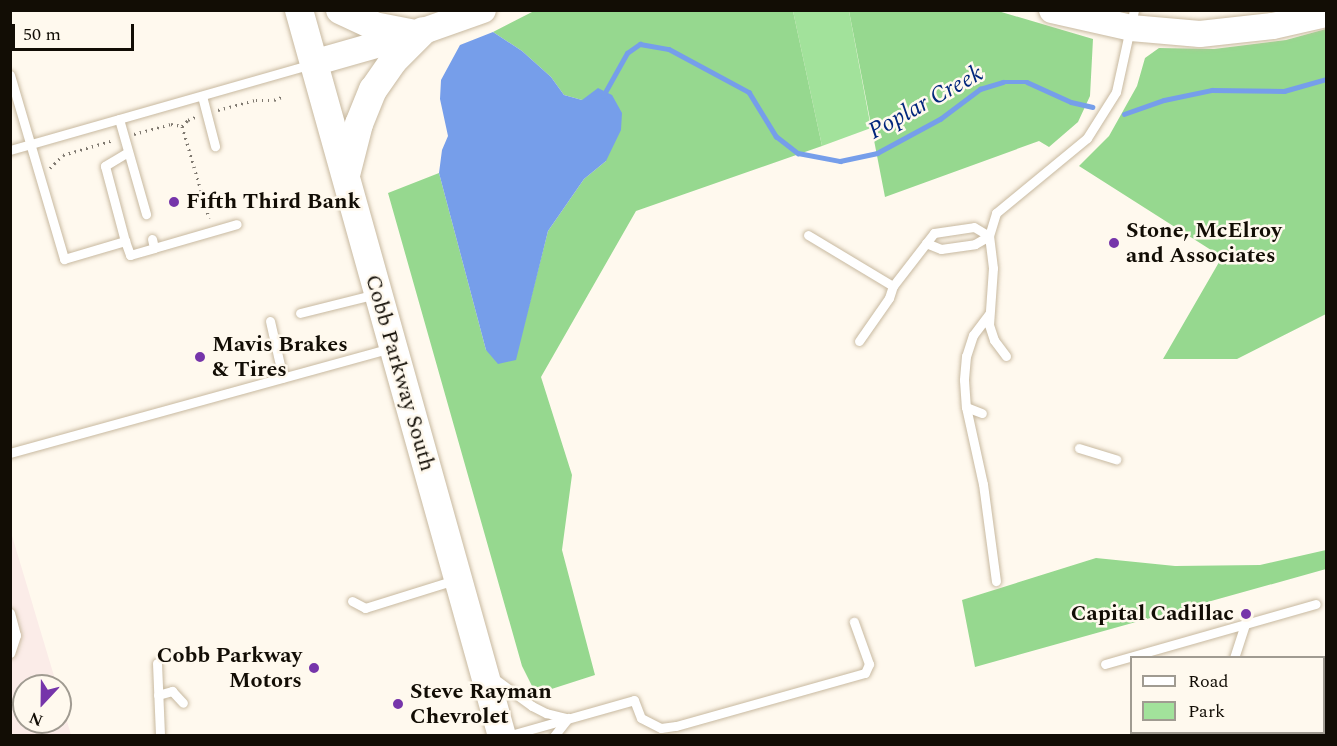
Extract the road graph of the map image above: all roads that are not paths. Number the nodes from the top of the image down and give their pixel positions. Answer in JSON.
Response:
{"nodes":[{"id":1,"x":299,"y":10,"type":"edge"},
{"id":2,"x":340,"y":10,"type":"edge"},
{"id":3,"x":483,"y":10,"type":"edge"},
{"id":4,"x":1052,"y":10,"type":"edge"},
{"id":5,"x":1326,"y":14,"type":"edge"},
{"id":6,"x":1132,"y":19,"type":"edge"},
{"id":7,"x":419,"y":33,"type":"junction"},
{"id":8,"x":314,"y":63,"type":"junction"},
{"id":9,"x":10,"y":75,"type":"edge"},
{"id":10,"x":202,"y":96,"type":"junction"},
{"id":11,"x":119,"y":119,"type":"junction"},
{"id":12,"x":31,"y":144,"type":"junction"},
{"id":13,"x":215,"y":146,"type":"dead end"},
{"id":14,"x":10,"y":150,"type":"edge"},
{"id":15,"x":128,"y":152,"type":"junction"},
{"id":16,"x":346,"y":177,"type":"junction"},
{"id":17,"x":146,"y":214,"type":"dead end"},
{"id":18,"x":237,"y":224,"type":"dead end"},
{"id":19,"x":808,"y":235,"type":"dead end"},
{"id":20,"x":989,"y":236,"type":"junction"},
{"id":21,"x":125,"y":241,"type":"junction"},
{"id":22,"x":926,"y":243,"type":"junction"},
{"id":23,"x":893,"y":286,"type":"junction"},
{"id":24,"x":378,"y":293,"type":"junction"},
{"id":25,"x":990,"y":312,"type":"junction"},
{"id":26,"x":300,"y":313,"type":"dead end"},
{"id":27,"x":270,"y":321,"type":"dead end"},
{"id":28,"x":859,"y":341,"type":"dead end"},
{"id":29,"x":394,"y":348,"type":"junction"},
{"id":30,"x":1006,"y":356,"type":"dead end"},
{"id":31,"x":283,"y":378,"type":"junction"},
{"id":32,"x":966,"y":407,"type":"junction"},
{"id":33,"x":982,"y":413,"type":"dead end"},
{"id":34,"x":1079,"y":448,"type":"dead end"},
{"id":35,"x":10,"y":453,"type":"edge"},
{"id":36,"x":1116,"y":459,"type":"dead end"},
{"id":37,"x":458,"y":579,"type":"junction"},
{"id":38,"x":996,"y":581,"type":"dead end"},
{"id":39,"x":352,"y":601,"type":"dead end"},
{"id":40,"x":1316,"y":604,"type":"dead end"},
{"id":41,"x":10,"y":613,"type":"edge"},
{"id":42,"x":854,"y":622,"type":"dead end"},
{"id":43,"x":1245,"y":624,"type":"junction"},
{"id":44,"x":10,"y":653,"type":"edge"},
{"id":45,"x":1133,"y":656,"type":"edge"},
{"id":46,"x":1234,"y":656,"type":"edge"},
{"id":47,"x":1130,"y":657,"type":"edge"},
{"id":48,"x":157,"y":663,"type":"dead end"},
{"id":49,"x":1105,"y":664,"type":"dead end"},
{"id":50,"x":483,"y":669,"type":"junction"},
{"id":51,"x":158,"y":695,"type":"junction"},
{"id":52,"x":183,"y":703,"type":"dead end"},
{"id":53,"x":568,"y":718,"type":"junction"},
{"id":54,"x":160,"y":735,"type":"edge"},
{"id":55,"x":502,"y":735,"type":"edge"},
{"id":56,"x":507,"y":735,"type":"edge"},
{"id":57,"x":554,"y":735,"type":"edge"}],
"edges":[{"from":1,"to":8,"type":"main road","name":"Cobb Parkway South"},
{"from":2,"to":7,"type":"main road"},
{"from":3,"to":7,"type":"street"},
{"from":4,"to":6,"type":"street"},
{"from":5,"to":6,"type":"street"},
{"from":6,"to":20,"type":"lane"},
{"from":7,"to":8,"type":"street"},
{"from":7,"to":16,"type":"main road"},
{"from":8,"to":10,"type":"lane"},
{"from":8,"to":16,"type":"main road","name":"Cobb Parkway South"},
{"from":9,"to":12,"type":"lane"},
{"from":10,"to":11,"type":"lane"},
{"from":10,"to":13,"type":"lane"},
{"from":11,"to":12,"type":"lane"},
{"from":11,"to":15,"type":"lane"},
{"from":12,"to":14,"type":"lane"},
{"from":12,"to":21,"type":"lane"},
{"from":15,"to":17,"type":"lane"},
{"from":15,"to":21,"type":"lane"},
{"from":16,"to":24,"type":"main road","name":"Cobb Parkway South"},
{"from":18,"to":21,"type":"lane"},
{"from":19,"to":23,"type":"lane"},
{"from":20,"to":22,"type":"lane"},
{"from":20,"to":22,"type":"lane"},
{"from":20,"to":25,"type":"lane"},
{"from":22,"to":23,"type":"lane"},
{"from":23,"to":28,"type":"lane"},
{"from":24,"to":26,"type":"lane"},
{"from":24,"to":29,"type":"main road","name":"Cobb Parkway South"},
{"from":25,"to":30,"type":"lane"},
{"from":25,"to":32,"type":"lane"},
{"from":27,"to":31,"type":"lane"},
{"from":29,"to":31,"type":"lane"},
{"from":29,"to":37,"type":"main road","name":"Cobb Parkway South"},
{"from":31,"to":35,"type":"lane"},
{"from":32,"to":33,"type":"lane"},
{"from":32,"to":38,"type":"lane"},
{"from":34,"to":36,"type":"lane"},
{"from":37,"to":39,"type":"lane"},
{"from":37,"to":50,"type":"main road","name":"Cobb Parkway South"},
{"from":40,"to":43,"type":"lane"},
{"from":41,"to":44,"type":"lane"},
{"from":42,"to":53,"type":"lane"},
{"from":43,"to":45,"type":"lane"},
{"from":43,"to":46,"type":"lane"},
{"from":47,"to":49,"type":"lane"},
{"from":48,"to":51,"type":"lane"},
{"from":50,"to":53,"type":"lane"},
{"from":50,"to":55,"type":"main road","name":"Cobb Parkway South"},
{"from":51,"to":52,"type":"lane"},
{"from":51,"to":54,"type":"lane"},
{"from":53,"to":56,"type":"lane"},
{"from":53,"to":57,"type":"lane"}]}
